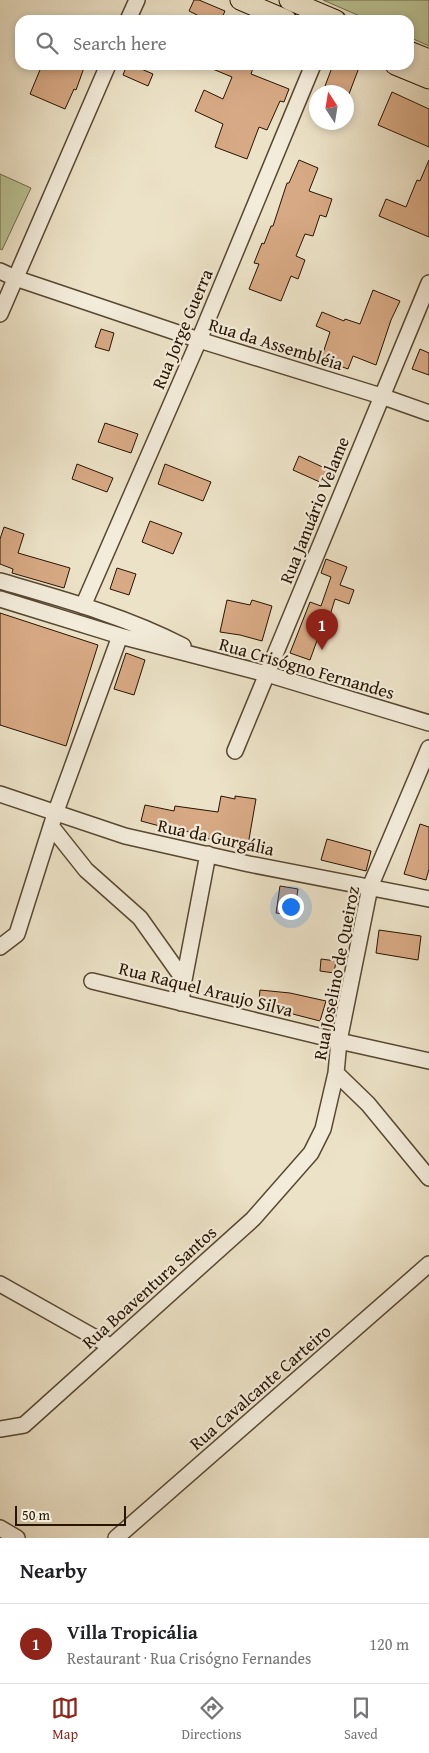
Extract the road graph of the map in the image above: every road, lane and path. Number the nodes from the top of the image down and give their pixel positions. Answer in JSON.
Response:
{"nodes":[{"id":1,"x":137,"y":0,"type":"edge"},
{"id":2,"x":240,"y":0,"type":"edge"},
{"id":3,"x":289,"y":0,"type":"edge"},
{"id":4,"x":130,"y":15,"type":"edge"},
{"id":5,"x":275,"y":15,"type":"edge"},
{"id":6,"x":324,"y":15,"type":"edge"},
{"id":7,"x":414,"y":53,"type":"edge"},
{"id":8,"x":429,"y":59,"type":"edge"},
{"id":9,"x":106,"y":70,"type":"edge"},
{"id":10,"x":311,"y":70,"type":"edge"},
{"id":11,"x":407,"y":70,"type":"edge"},
{"id":12,"x":429,"y":79,"type":"edge"},
{"id":13,"x":0,"y":271,"type":"edge"},
{"id":14,"x":15,"y":278,"type":"junction"},
{"id":15,"x":429,"y":283,"type":"edge"},
{"id":16,"x":0,"y":314,"type":"edge"},
{"id":17,"x":199,"y":340,"type":"junction"},
{"id":18,"x":381,"y":396,"type":"junction"},
{"id":19,"x":429,"y":413,"type":"edge"},
{"id":20,"x":0,"y":581,"type":"edge"},
{"id":21,"x":0,"y":599,"type":"edge"},
{"id":22,"x":83,"y":606,"type":"junction"},
{"id":23,"x":120,"y":636,"type":"junction"},
{"id":24,"x":204,"y":657,"type":"junction"},
{"id":25,"x":267,"y":674,"type":"junction"},
{"id":26,"x":429,"y":723,"type":"edge"},
{"id":27,"x":429,"y":748,"type":"edge"},
{"id":28,"x":235,"y":751,"type":"dead end"},
{"id":29,"x":0,"y":794,"type":"edge"},
{"id":30,"x":53,"y":820,"type":"junction"},
{"id":31,"x":208,"y":854,"type":"junction"},
{"id":32,"x":370,"y":887,"type":"junction"},
{"id":33,"x":429,"y":899,"type":"edge"},
{"id":34,"x":0,"y":946,"type":"edge"},
{"id":35,"x":184,"y":980,"type":"junction"},
{"id":36,"x":92,"y":981,"type":"dead end"},
{"id":37,"x":181,"y":1003,"type":"junction"},
{"id":38,"x":339,"y":1041,"type":"junction"},
{"id":39,"x":429,"y":1061,"type":"edge"},
{"id":40,"x":336,"y":1073,"type":"junction"},
{"id":41,"x":311,"y":1153,"type":"joint"},
{"id":42,"x":429,"y":1178,"type":"edge"},
{"id":43,"x":429,"y":1264,"type":"edge"},
{"id":44,"x":0,"y":1284,"type":"edge"},
{"id":45,"x":110,"y":1346,"type":"junction"},
{"id":46,"x":0,"y":1429,"type":"edge"},
{"id":47,"x":0,"y":1528,"type":"edge"},
{"id":48,"x":17,"y":1538,"type":"edge"},
{"id":49,"x":116,"y":1538,"type":"edge"}],
"edges":[{"from":1,"to":4,"type":"street"},
{"from":2,"to":5,"type":"main road"},
{"from":3,"to":6,"type":"main road"},
{"from":7,"to":8,"type":"main road"},
{"from":9,"to":14,"type":"street"},
{"from":10,"to":17,"type":"street","name":"Rua Jorge Guerra"},
{"from":11,"to":12,"type":"main road"},
{"from":13,"to":14,"type":"street","name":"Rua da Assembléia"},
{"from":14,"to":16,"type":"street"},
{"from":14,"to":17,"type":"street","name":"Rua da Assembléia"},
{"from":15,"to":18,"type":"street","name":"Rua Januário Velame"},
{"from":17,"to":18,"type":"street","name":"Rua da Assembléia"},
{"from":17,"to":22,"type":"street","name":"Rua Jorge Guerra"},
{"from":18,"to":19,"type":"street","name":"Rua da Assembléia"},
{"from":18,"to":25,"type":"street","name":"Rua Januário Velame"},
{"from":20,"to":22,"type":"street","name":"Rua Crisógno Fernandes"},
{"from":21,"to":23,"type":"street","name":"Rua Crisógno Fernandes"},
{"from":22,"to":24,"type":"street","name":"Rua Crisógno Fernandes"},
{"from":23,"to":24,"type":"street","name":"Rua Crisógno Fernandes"},
{"from":23,"to":30,"type":"street"},
{"from":24,"to":25,"type":"street","name":"Rua Crisógno Fernandes"},
{"from":25,"to":26,"type":"street","name":"Rua Crisógno Fernandes"},
{"from":25,"to":28,"type":"street","name":"Rua Januário Velame"},
{"from":27,"to":32,"type":"street","name":"Rua Joselino de Queiroz"},
{"from":29,"to":30,"type":"street","name":"Rua da Gurgália"},
{"from":30,"to":31,"type":"street","name":"Rua da Gurgália"},
{"from":30,"to":34,"type":"street"},
{"from":30,"to":35,"type":"street"},
{"from":31,"to":32,"type":"street","name":"Rua da Gurgália"},
{"from":31,"to":35,"type":"street"},
{"from":32,"to":33,"type":"street","name":"Rua da Gurgália"},
{"from":32,"to":38,"type":"street","name":"Rua Joselino de Queiroz"},
{"from":35,"to":37,"type":"street"},
{"from":36,"to":37,"type":"street","name":"Rua Raquel Araujo Silva"},
{"from":37,"to":38,"type":"street","name":"Rua Raquel Araujo Silva"},
{"from":38,"to":39,"type":"street","name":"Rua Raquel Araujo Silva"},
{"from":38,"to":40,"type":"street","name":"Rua Joselino de Queiroz"},
{"from":40,"to":41,"type":"street","name":"Rua Joselino de Queiroz"},
{"from":40,"to":42,"type":"street"},
{"from":41,"to":45,"type":"street","name":"Rua Boaventura Santos"},
{"from":43,"to":49,"type":"street","name":"Rua Cavalcante Carteiro"},
{"from":44,"to":45,"type":"street"},
{"from":45,"to":46,"type":"street","name":"Rua Boaventura Santos"},
{"from":47,"to":48,"type":"street"}]}
